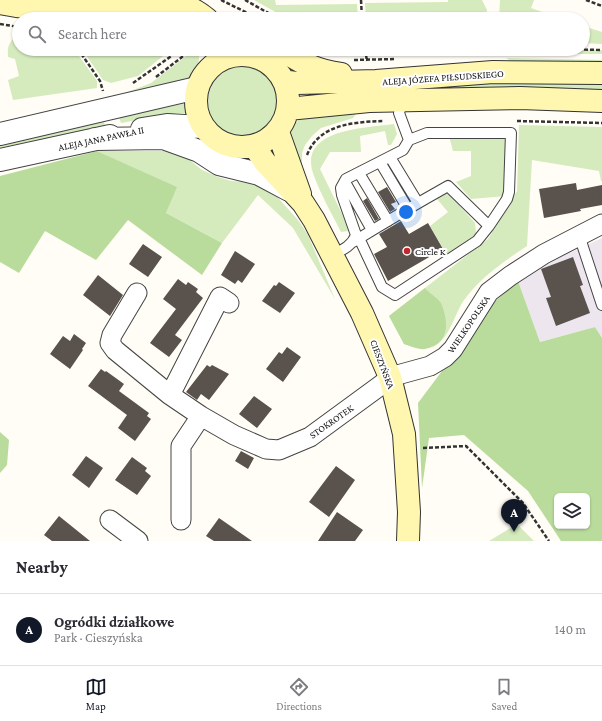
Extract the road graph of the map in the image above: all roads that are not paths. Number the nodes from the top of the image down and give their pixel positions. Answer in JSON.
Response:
{"nodes":[{"id":1,"x":0,"y":3,"type":"edge"},
{"id":2,"x":184,"y":9,"type":"edge"},
{"id":3,"x":227,"y":56,"type":"edge"},
{"id":4,"x":253,"y":56,"type":"edge"},
{"id":5,"x":291,"y":56,"type":"edge"},
{"id":6,"x":208,"y":58,"type":"edge"},
{"id":7,"x":602,"y":73,"type":"edge"},
{"id":8,"x":284,"y":81,"type":"junction"},
{"id":9,"x":376,"y":81,"type":"junction"},
{"id":10,"x":197,"y":88,"type":"junction"},
{"id":11,"x":405,"y":100,"type":"junction"},
{"id":12,"x":602,"y":101,"type":"edge"},
{"id":13,"x":288,"y":109,"type":"junction"},
{"id":14,"x":203,"y":127,"type":"junction"},
{"id":15,"x":278,"y":132,"type":"junction"},
{"id":16,"x":0,"y":134,"type":"edge"},
{"id":17,"x":95,"y":139,"type":"junction"},
{"id":18,"x":409,"y":140,"type":"junction"},
{"id":19,"x":254,"y":146,"type":"junction"},
{"id":20,"x":390,"y":157,"type":"junction"},
{"id":21,"x":0,"y":160,"type":"edge"},
{"id":22,"x":380,"y":162,"type":"junction"},
{"id":23,"x":359,"y":173,"type":"junction"},
{"id":24,"x":345,"y":182,"type":"junction"},
{"id":25,"x":298,"y":198,"type":"junction"},
{"id":26,"x":418,"y":203,"type":"junction"},
{"id":27,"x":408,"y":210,"type":"junction"},
{"id":28,"x":388,"y":221,"type":"junction"},
{"id":29,"x":602,"y":224,"type":"edge"},
{"id":30,"x":489,"y":226,"type":"junction"},
{"id":31,"x":372,"y":230,"type":"junction"},
{"id":32,"x":579,"y":235,"type":"junction"},
{"id":33,"x":356,"y":240,"type":"junction"},
{"id":34,"x":332,"y":255,"type":"junction"},
{"id":35,"x":136,"y":293,"type":"dead end"},
{"id":36,"x":229,"y":303,"type":"dead end"},
{"id":37,"x":602,"y":305,"type":"edge"},
{"id":38,"x":390,"y":377,"type":"junction"},
{"id":39,"x":170,"y":395,"type":"junction"},
{"id":40,"x":201,"y":416,"type":"junction"},
{"id":41,"x":110,"y":520,"type":"dead end"},
{"id":42,"x":181,"y":520,"type":"dead end"},
{"id":43,"x":138,"y":541,"type":"edge"},
{"id":44,"x":408,"y":541,"type":"edge"}],
"edges":[{"from":1,"to":2,"type":"main road"},
{"from":3,"to":6,"type":"main road"},
{"from":4,"to":8,"type":"main road"},
{"from":5,"to":9,"type":"main road"},
{"from":6,"to":10,"type":"main road"},
{"from":7,"to":9,"type":"main road","name":"ALEJA JÓZEFA PIŁSUDSKIEGO"},
{"from":8,"to":9,"type":"main road","name":"ALEJA JÓZEFA PIŁSUDSKIEGO"},
{"from":8,"to":13,"type":"main road"},
{"from":10,"to":14,"type":"main road"},
{"from":10,"to":16,"type":"street"},
{"from":11,"to":12,"type":"main road","name":"ALEJA JÓZEFA PIŁSUDSKIEGO"},
{"from":11,"to":13,"type":"main road","name":"ALEJA JÓZEFA PIŁSUDSKIEGO"},
{"from":11,"to":18,"type":"lane"},
{"from":13,"to":15,"type":"main road"},
{"from":14,"to":17,"type":"street","name":"ALEJA JANA PAWŁA II"},
{"from":14,"to":19,"type":"main road"},
{"from":15,"to":19,"type":"main road"},
{"from":15,"to":25,"type":"main road","name":"CIESZYŃSKA"},
{"from":17,"to":21,"type":"street","name":"ALEJA JANA PAWŁA II"},
{"from":17,"to":25,"type":"street"},
{"from":18,"to":20,"type":"lane"},
{"from":18,"to":30,"type":"lane"},
{"from":19,"to":25,"type":"main road","name":"CIESZYŃSKA"},
{"from":20,"to":22,"type":"lane"},
{"from":20,"to":26,"type":"lane"},
{"from":22,"to":23,"type":"lane"},
{"from":22,"to":27,"type":"lane"},
{"from":23,"to":24,"type":"lane"},
{"from":23,"to":28,"type":"lane"},
{"from":24,"to":31,"type":"lane"},
{"from":24,"to":33,"type":"lane"},
{"from":25,"to":34,"type":"main road","name":"CIESZYŃSKA"},
{"from":26,"to":27,"type":"lane"},
{"from":26,"to":30,"type":"lane"},
{"from":27,"to":28,"type":"lane"},
{"from":28,"to":31,"type":"lane"},
{"from":29,"to":32,"type":"street","name":"WIELKOPOLSKA"},
{"from":30,"to":33,"type":"lane"},
{"from":31,"to":33,"type":"lane"},
{"from":32,"to":37,"type":"lane"},
{"from":32,"to":38,"type":"street","name":"WIELKOPOLSKA"},
{"from":33,"to":34,"type":"lane"},
{"from":34,"to":38,"type":"main road","name":"CIESZYŃSKA"},
{"from":35,"to":39,"type":"street","name":"STOKROTEK"},
{"from":36,"to":39,"type":"street"},
{"from":38,"to":40,"type":"street","name":"STOKROTEK"},
{"from":38,"to":44,"type":"main road","name":"CIESZYŃSKA"},
{"from":39,"to":40,"type":"street","name":"STOKROTEK"},
{"from":40,"to":42,"type":"street"},
{"from":41,"to":43,"type":"street"}]}
